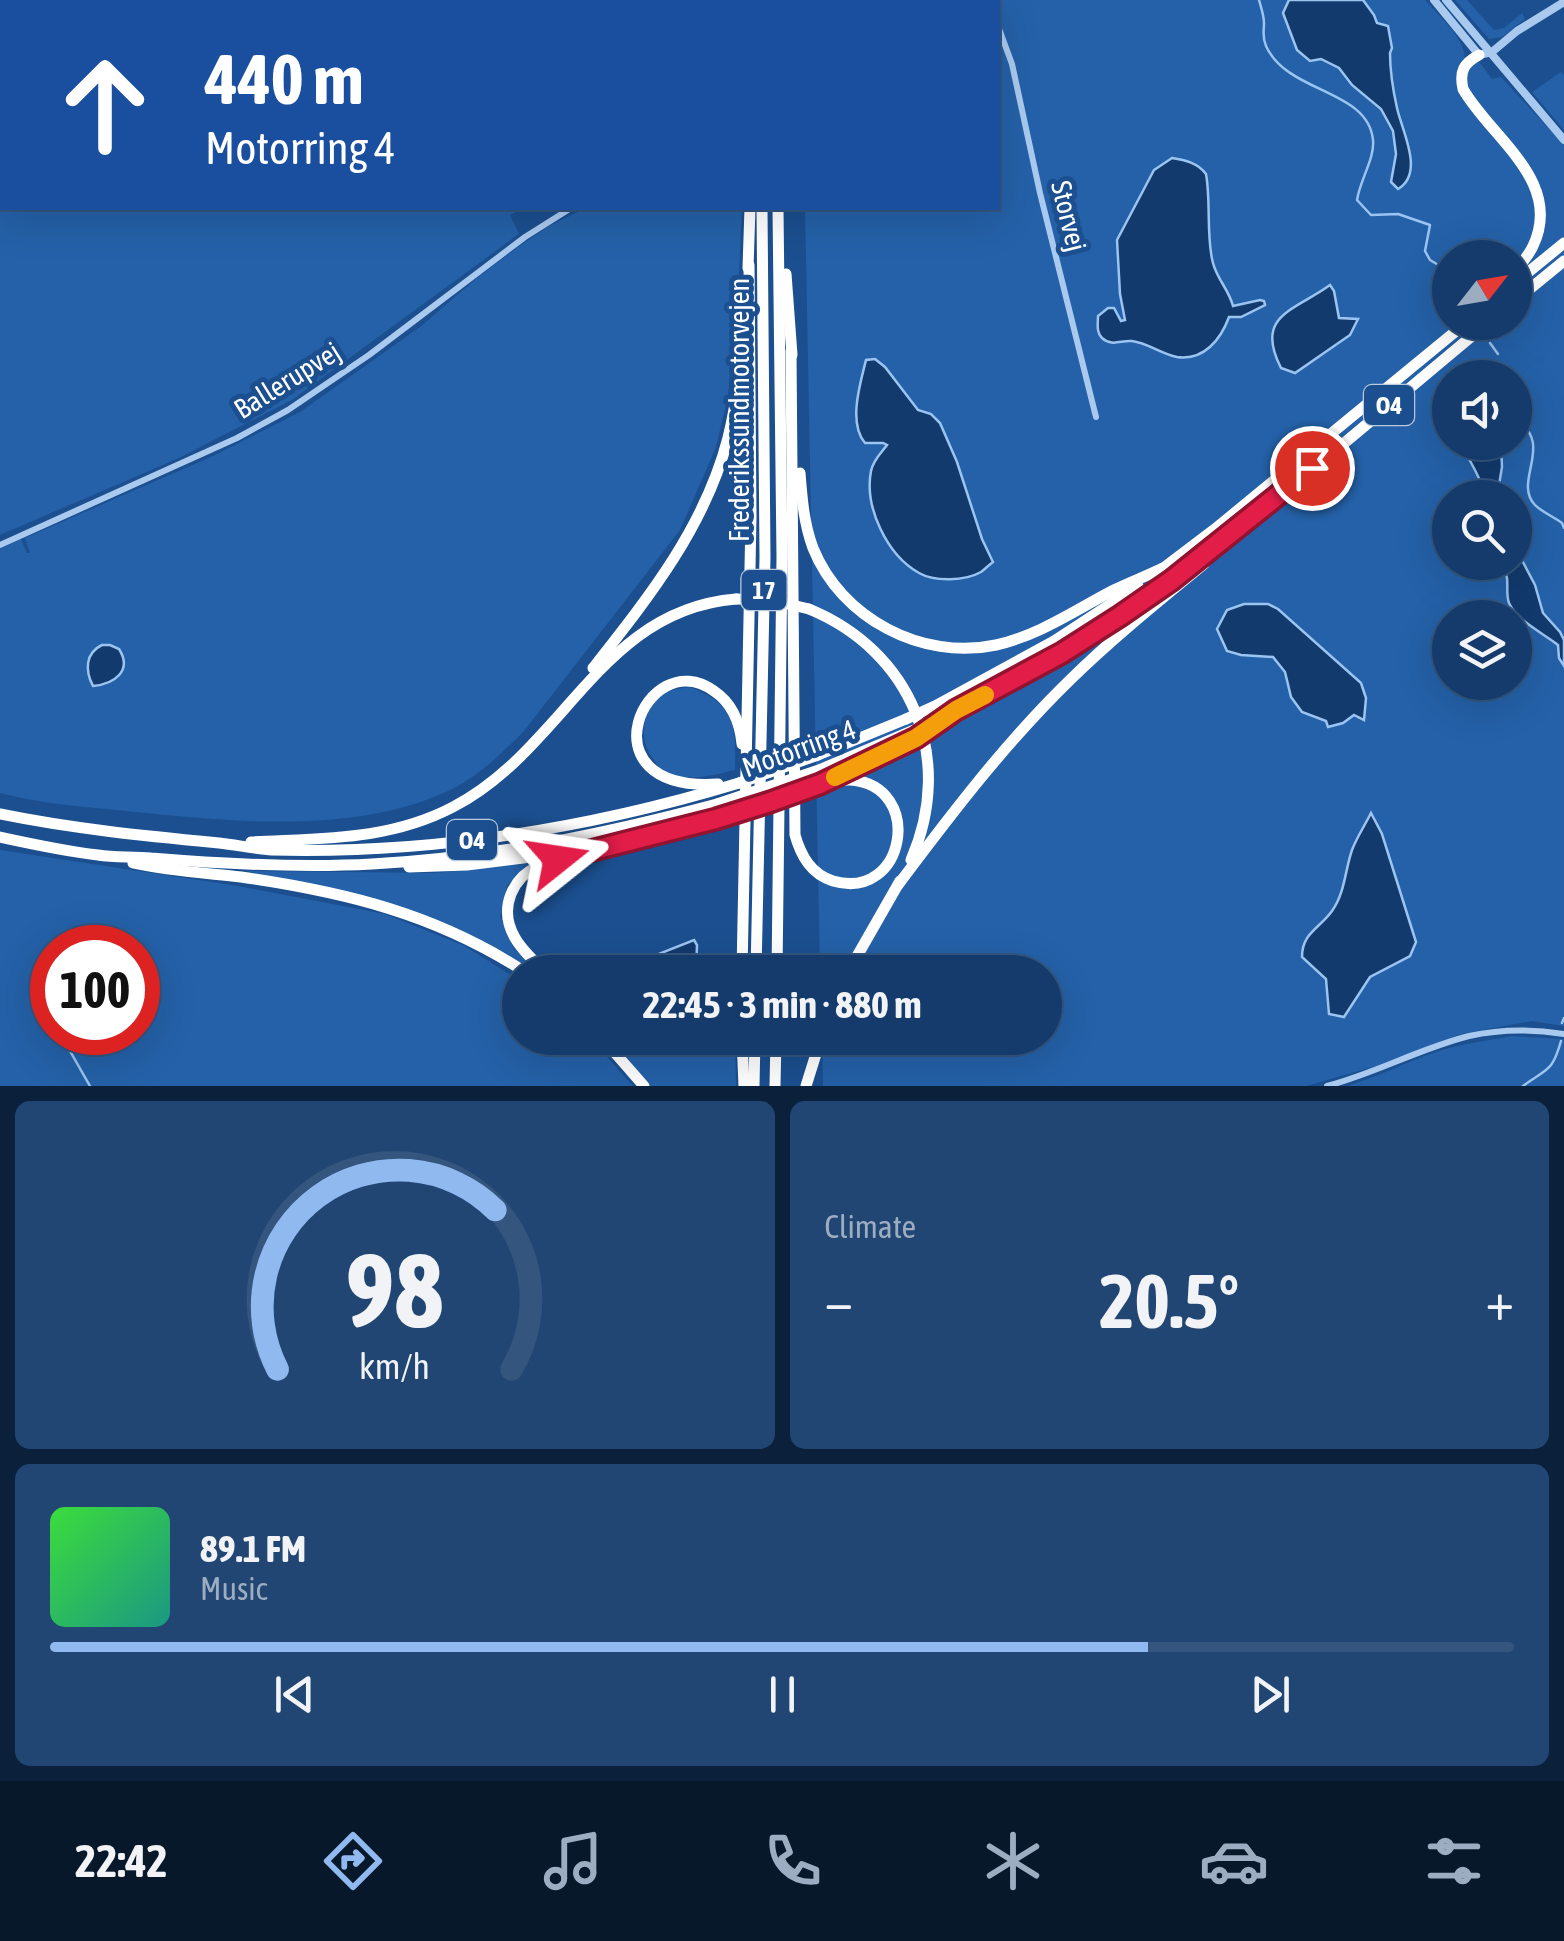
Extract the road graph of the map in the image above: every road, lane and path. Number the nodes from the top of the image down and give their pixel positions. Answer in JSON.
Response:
{"nodes":[{"id":1,"x":1434,"y":0,"type":"edge"},
{"id":2,"x":1446,"y":0,"type":"edge"},
{"id":3,"x":1563,"y":6,"type":"edge"},
{"id":4,"x":1000,"y":31,"type":"edge"},
{"id":5,"x":1484,"y":53,"type":"junction"},
{"id":6,"x":1564,"y":140,"type":"edge"},
{"id":7,"x":566,"y":210,"type":"edge"},
{"id":8,"x":750,"y":210,"type":"edge"},
{"id":9,"x":762,"y":210,"type":"edge"},
{"id":10,"x":778,"y":211,"type":"edge"},
{"id":11,"x":1564,"y":242,"type":"edge"},
{"id":12,"x":1532,"y":247,"type":"edge"},
{"id":13,"x":1564,"y":261,"type":"edge"},
{"id":14,"x":748,"y":265,"type":"junction"},
{"id":15,"x":1532,"y":269,"type":"edge"},
{"id":16,"x":1532,"y":287,"type":"edge"},
{"id":17,"x":1445,"y":340,"type":"edge"},
{"id":18,"x":1467,"y":340,"type":"edge"},
{"id":19,"x":791,"y":351,"type":"junction"},
{"id":20,"x":1096,"y":417,"type":"dead end"},
{"id":21,"x":1288,"y":488,"type":"junction"},
{"id":22,"x":0,"y":545,"type":"edge"},
{"id":23,"x":1163,"y":568,"type":"junction"},
{"id":24,"x":939,"y":715,"type":"junction"},
{"id":25,"x":558,"y":718,"type":"junction"},
{"id":26,"x":912,"y":729,"type":"junction"},
{"id":27,"x":742,"y":778,"type":"junction"},
{"id":28,"x":820,"y":784,"type":"junction"},
{"id":29,"x":718,"y":787,"type":"junction"},
{"id":30,"x":0,"y":814,"type":"edge"},
{"id":31,"x":0,"y":837,"type":"edge"},
{"id":32,"x":221,"y":844,"type":"junction"},
{"id":33,"x":594,"y":849,"type":"junction"},
{"id":34,"x":100,"y":856,"type":"junction"},
{"id":35,"x":376,"y":864,"type":"junction"},
{"id":36,"x":898,"y":885,"type":"junction"},
{"id":37,"x":528,"y":955,"type":"edge"},
{"id":38,"x":741,"y":955,"type":"edge"},
{"id":39,"x":756,"y":955,"type":"edge"},
{"id":40,"x":777,"y":955,"type":"edge"},
{"id":41,"x":858,"y":955,"type":"edge"},
{"id":42,"x":502,"y":959,"type":"edge"},
{"id":43,"x":1564,"y":1034,"type":"edge"},
{"id":44,"x":617,"y":1055,"type":"edge"},
{"id":45,"x":743,"y":1055,"type":"edge"},
{"id":46,"x":755,"y":1055,"type":"edge"},
{"id":47,"x":776,"y":1055,"type":"edge"},
{"id":48,"x":815,"y":1055,"type":"edge"},
{"id":49,"x":644,"y":1086,"type":"edge"},
{"id":50,"x":744,"y":1086,"type":"edge"},
{"id":51,"x":754,"y":1086,"type":"edge"},
{"id":52,"x":775,"y":1086,"type":"edge"},
{"id":53,"x":806,"y":1086,"type":"edge"},
{"id":54,"x":1327,"y":1086,"type":"edge"}],
"edges":[{"from":1,"to":5,"type":"street"},
{"from":2,"to":5,"type":"street"},
{"from":3,"to":5,"type":"street"},
{"from":4,"to":20,"type":"street","name":"Storvej"},
{"from":5,"to":6,"type":"street"},
{"from":5,"to":12,"type":"highway"},
{"from":7,"to":22,"type":"street","name":"Ballerupvej"},
{"from":8,"to":14,"type":"highway"},
{"from":9,"to":39,"type":"highway","name":"Frederikssundmotorvejen","number":"17"},
{"from":10,"to":19,"type":"highway"},
{"from":10,"to":40,"type":"highway","name":"Frederikssundmotorvejen","number":"17"},
{"from":11,"to":15,"type":"highway"},
{"from":13,"to":16,"type":"highway"},
{"from":14,"to":25,"type":"highway"},
{"from":14,"to":27,"type":"highway"},
{"from":17,"to":23,"type":"highway","name":"Motorring 4","number":"O4"},
{"from":18,"to":21,"type":"highway","name":"Motorring 4","number":"O4"},
{"from":19,"to":23,"type":"highway"},
{"from":19,"to":28,"type":"highway"},
{"from":21,"to":24,"type":"highway","name":"Motorring 4","number":"O4"},
{"from":21,"to":36,"type":"highway"},
{"from":23,"to":24,"type":"highway","name":"Motorring 4","number":"O4"},
{"from":24,"to":26,"type":"highway","name":"Motorring 4","number":"O4","bridge":true},
{"from":25,"to":32,"type":"highway"},
{"from":25,"to":36,"type":"highway","bridge":true},
{"from":26,"to":27,"type":"highway","name":"Motorring 4","number":"O4","bridge":true},
{"from":26,"to":28,"type":"highway"},
{"from":26,"to":35,"type":"highway","name":"Motorring 4","number":"O4","bridge":true},
{"from":27,"to":29,"type":"highway"},
{"from":27,"to":29,"type":"highway"},
{"from":27,"to":38,"type":"highway"},
{"from":28,"to":33,"type":"highway","bridge":true},
{"from":29,"to":32,"type":"highway","name":"Motorring 4","number":"O4"},
{"from":30,"to":32,"type":"highway","name":"Motorring 4","number":"O4"},
{"from":31,"to":34,"type":"highway","name":"Motorring 4","number":"O4"},
{"from":33,"to":35,"type":"highway"},
{"from":33,"to":37,"type":"highway"},
{"from":34,"to":35,"type":"highway","name":"Motorring 4","number":"O4"},
{"from":34,"to":42,"type":"highway"},
{"from":36,"to":41,"type":"highway"},
{"from":43,"to":54,"type":"street"},
{"from":44,"to":49,"type":"highway"},
{"from":45,"to":50,"type":"highway"},
{"from":46,"to":51,"type":"highway"},
{"from":47,"to":52,"type":"highway"},
{"from":48,"to":53,"type":"highway"}]}
